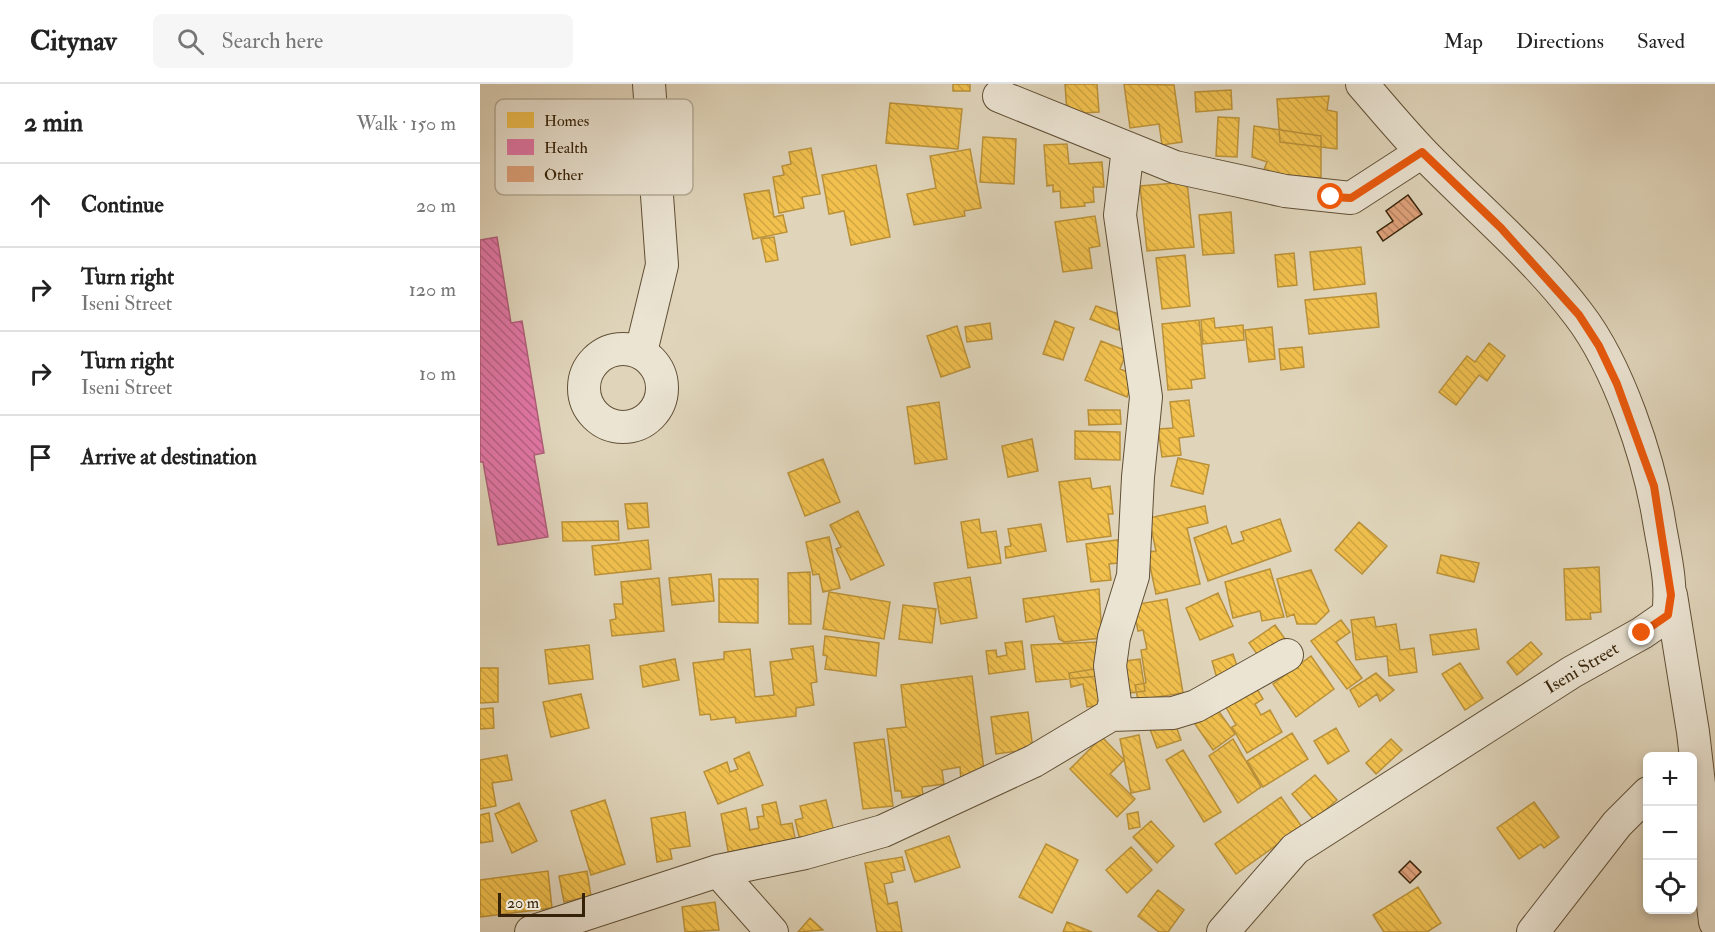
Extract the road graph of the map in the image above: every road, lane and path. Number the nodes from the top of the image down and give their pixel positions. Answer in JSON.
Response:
{"nodes":[{"id":1,"x":649,"y":84,"type":"edge"},
{"id":2,"x":1362,"y":84,"type":"edge"},
{"id":3,"x":999,"y":96,"type":"dead end"},
{"id":4,"x":650,"y":99,"type":"edge"},
{"id":5,"x":1128,"y":148,"type":"junction"},
{"id":6,"x":1422,"y":152,"type":"junction"},
{"id":7,"x":657,"y":195,"type":"edge"},
{"id":8,"x":641,"y":352,"type":"dead end"},
{"id":9,"x":1671,"y":595,"type":"junction"},
{"id":10,"x":1287,"y":655,"type":"dead end"},
{"id":11,"x":1111,"y":715,"type":"junction"},
{"id":12,"x":1690,"y":752,"type":"edge"},
{"id":13,"x":1643,"y":797,"type":"edge"},
{"id":14,"x":1697,"y":800,"type":"edge"},
{"id":15,"x":718,"y":871,"type":"junction"},
{"id":16,"x":1715,"y":922,"type":"edge"},
{"id":17,"x":531,"y":932,"type":"edge"},
{"id":18,"x":772,"y":932,"type":"edge"},
{"id":19,"x":1223,"y":932,"type":"edge"},
{"id":20,"x":1533,"y":932,"type":"edge"}],
"edges":[{"from":1,"to":4,"type":"street"},
{"from":2,"to":6,"type":"street"},
{"from":3,"to":5,"type":"street"},
{"from":5,"to":6,"type":"street"},
{"from":5,"to":11,"type":"street"},
{"from":6,"to":9,"type":"street"},
{"from":7,"to":8,"type":"street"},
{"from":9,"to":12,"type":"street"},
{"from":9,"to":19,"type":"street","name":"Iseni Street"},
{"from":10,"to":11,"type":"street"},
{"from":11,"to":15,"type":"street"},
{"from":13,"to":20,"type":"street"},
{"from":14,"to":16,"type":"street"},
{"from":15,"to":17,"type":"street"},
{"from":15,"to":18,"type":"street"}]}
